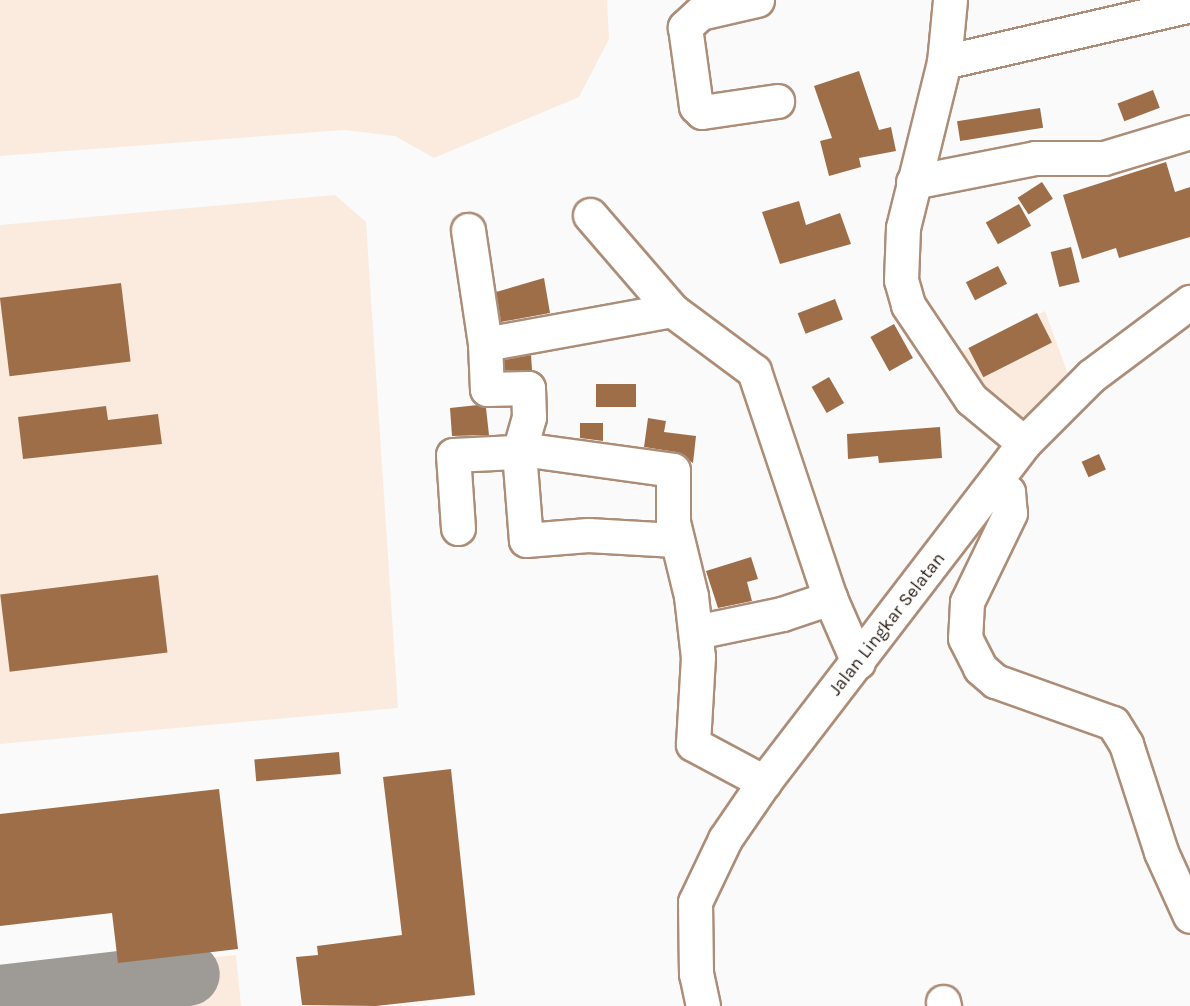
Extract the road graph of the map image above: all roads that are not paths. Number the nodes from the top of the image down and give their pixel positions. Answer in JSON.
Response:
{"nodes":[{"id":1,"x":757,"y":0,"type":"edge"},
{"id":2,"x":950,"y":0,"type":"edge"},
{"id":3,"x":1190,"y":5,"type":"edge"},
{"id":4,"x":944,"y":62,"type":"junction"},
{"id":5,"x":777,"y":101,"type":"dead end"},
{"id":6,"x":1190,"y":132,"type":"edge"},
{"id":7,"x":913,"y":182,"type":"junction"},
{"id":8,"x":590,"y":215,"type":"dead end"},
{"id":9,"x":468,"y":230,"type":"dead end"},
{"id":10,"x":1190,"y":302,"type":"edge"},
{"id":11,"x":672,"y":310,"type":"junction"},
{"id":12,"x":485,"y":344,"type":"junction"},
{"id":13,"x":1024,"y":443,"type":"junction"},
{"id":14,"x":519,"y":452,"type":"junction"},
{"id":15,"x":995,"y":483,"type":"junction"},
{"id":16,"x":458,"y":528,"type":"dead end"},
{"id":17,"x":675,"y":540,"type":"junction"},
{"id":18,"x":830,"y":598,"type":"junction"},
{"id":19,"x":696,"y":632,"type":"junction"},
{"id":20,"x":858,"y":662,"type":"junction"},
{"id":21,"x":764,"y":782,"type":"junction"},
{"id":22,"x":1190,"y":916,"type":"edge"},
{"id":23,"x":703,"y":1006,"type":"edge"}],
"edges":[{"from":1,"to":5,"type":"street"},
{"from":2,"to":4,"type":"street"},
{"from":3,"to":4,"type":"street"},
{"from":4,"to":7,"type":"street"},
{"from":6,"to":7,"type":"street"},
{"from":7,"to":13,"type":"street"},
{"from":8,"to":11,"type":"street"},
{"from":9,"to":12,"type":"street"},
{"from":10,"to":13,"type":"street","name":"Jalan Lingkar Selatan"},
{"from":11,"to":12,"type":"street"},
{"from":11,"to":18,"type":"street"},
{"from":12,"to":14,"type":"street"},
{"from":13,"to":15,"type":"street","name":"Jalan Lingkar Selatan"},
{"from":14,"to":16,"type":"street"},
{"from":14,"to":17,"type":"street"},
{"from":14,"to":17,"type":"street"},
{"from":15,"to":20,"type":"street","name":"Jalan Lingkar Selatan"},
{"from":15,"to":22,"type":"street"},
{"from":17,"to":19,"type":"street"},
{"from":18,"to":19,"type":"street"},
{"from":18,"to":20,"type":"street"},
{"from":19,"to":21,"type":"street"},
{"from":20,"to":21,"type":"street","name":"Jalan Lingkar Selatan"},
{"from":21,"to":23,"type":"street","name":"Jalan Lingkar Selatan"}]}
